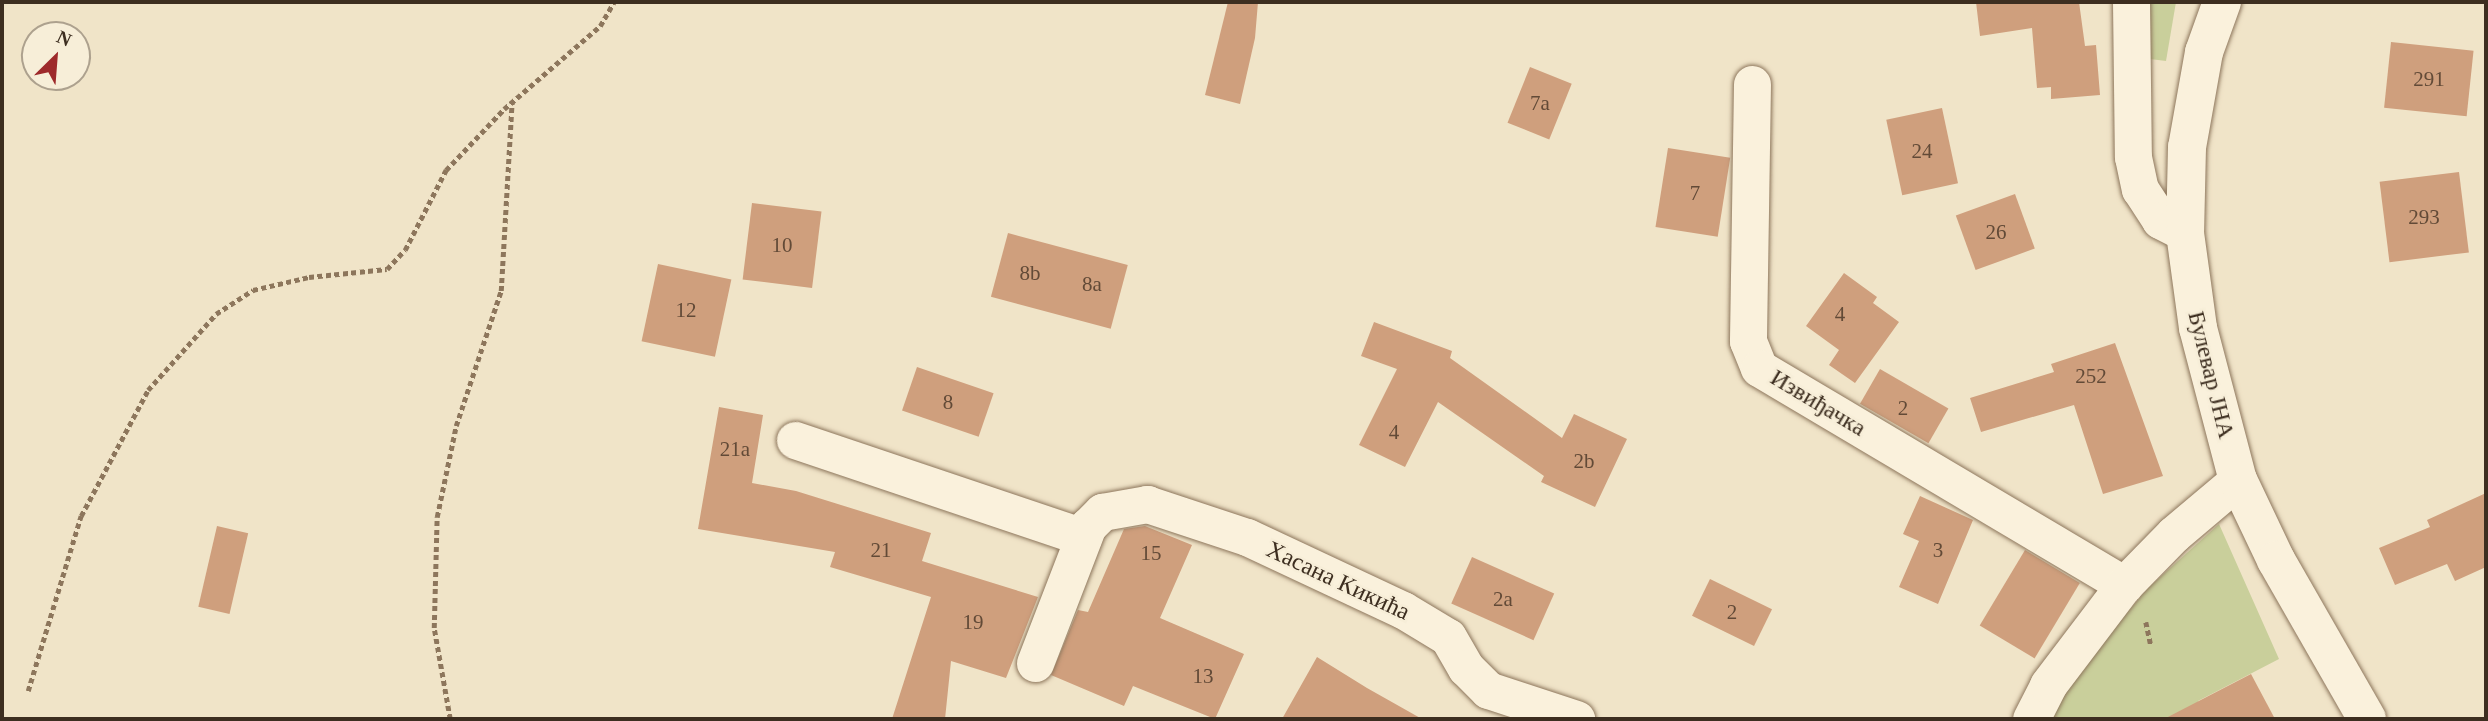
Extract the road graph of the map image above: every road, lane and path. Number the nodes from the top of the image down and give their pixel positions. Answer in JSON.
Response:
{"nodes":[{"id":1,"x":614,"y":2,"type":"edge"},
{"id":2,"x":2131,"y":2,"type":"edge"},
{"id":3,"x":2222,"y":2,"type":"edge"},
{"id":4,"x":1752,"y":83,"type":"dead end"},
{"id":5,"x":512,"y":101,"type":"junction"},
{"id":6,"x":2185,"y":233,"type":"junction"},
{"id":7,"x":795,"y":440,"type":"dead end"},
{"id":8,"x":2238,"y":480,"type":"junction"},
{"id":9,"x":1083,"y":537,"type":"junction"},
{"id":10,"x":2124,"y":585,"type":"junction"},
{"id":11,"x":1035,"y":663,"type":"dead end"},
{"id":12,"x":28,"y":691,"type":"dead end"},
{"id":13,"x":450,"y":719,"type":"edge"},
{"id":14,"x":1576,"y":719,"type":"edge"},
{"id":15,"x":2031,"y":719,"type":"edge"},
{"id":16,"x":2367,"y":719,"type":"edge"}],
"edges":[{"from":1,"to":5,"type":"path"},
{"from":2,"to":6,"type":"street"},
{"from":3,"to":6,"type":"main road","name":"Булевар ЈНА"},
{"from":4,"to":10,"type":"street","name":"Извиђачка"},
{"from":5,"to":12,"type":"path"},
{"from":5,"to":13,"type":"path"},
{"from":6,"to":8,"type":"main road","name":"Булевар ЈНА"},
{"from":7,"to":9,"type":"street"},
{"from":8,"to":10,"type":"street"},
{"from":8,"to":16,"type":"main road","name":"Булевар ЈНА"},
{"from":9,"to":11,"type":"street","name":"Хасана Кикића"},
{"from":9,"to":14,"type":"street","name":"Хасана Кикића"},
{"from":10,"to":15,"type":"street"}]}
